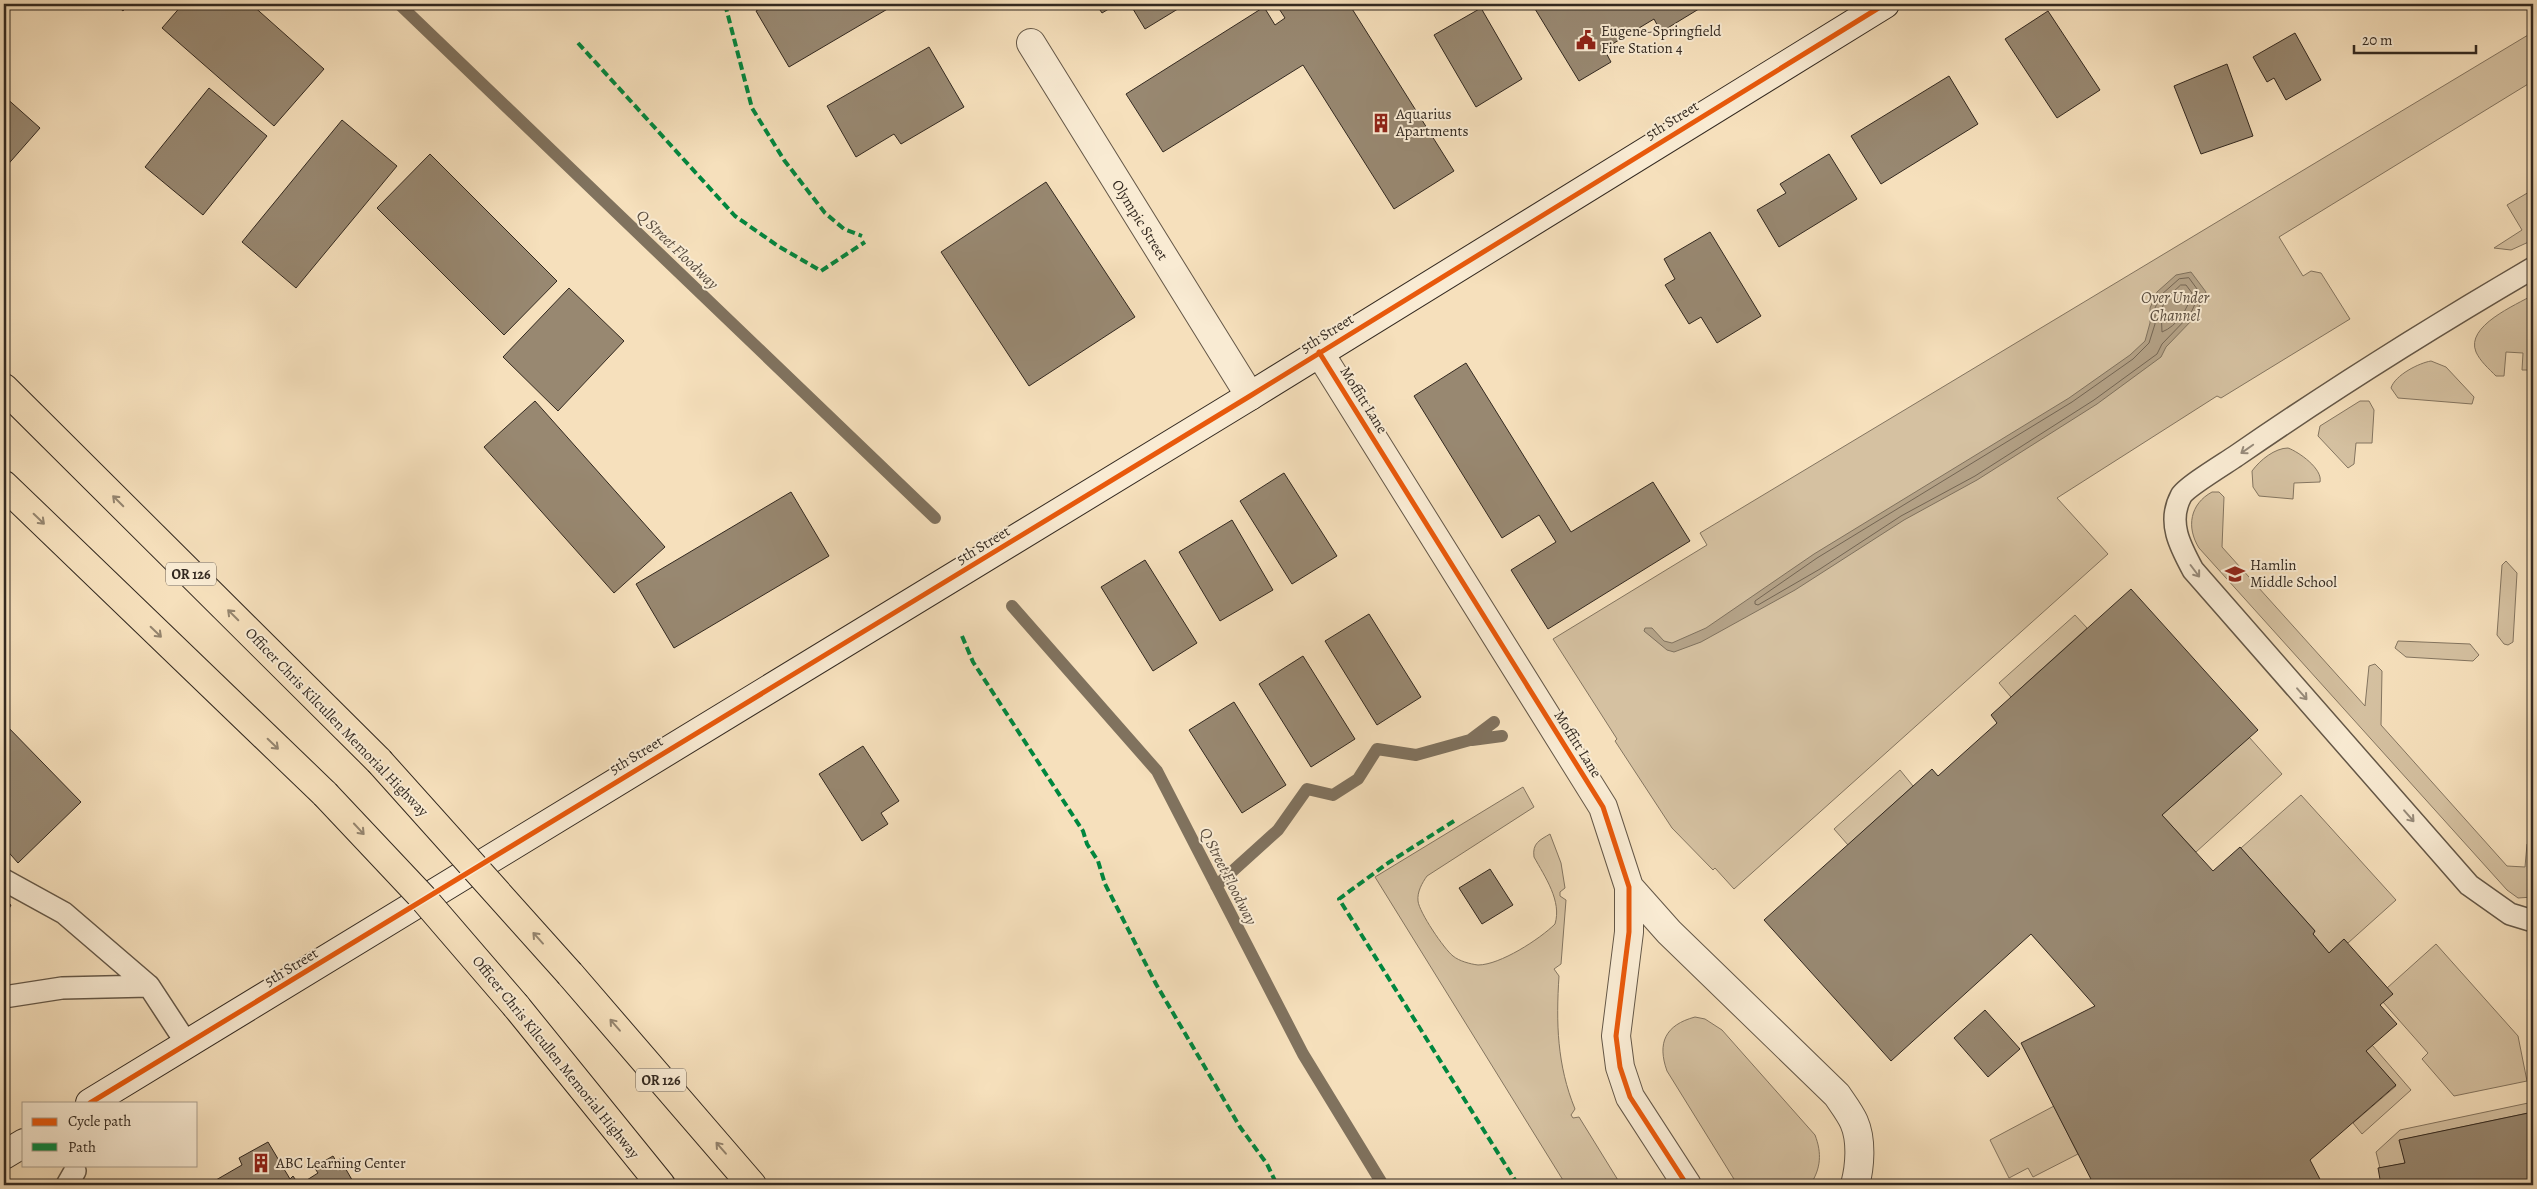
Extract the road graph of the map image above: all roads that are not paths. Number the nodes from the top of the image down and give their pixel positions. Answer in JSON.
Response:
{"nodes":[{"id":1,"x":1885,"y":4,"type":"edge"},
{"id":2,"x":1031,"y":44,"type":"dead end"},
{"id":3,"x":2533,"y":268,"type":"edge"},
{"id":4,"x":1319,"y":352,"type":"junction"},
{"id":5,"x":4,"y":388,"type":"edge"},
{"id":6,"x":1250,"y":396,"type":"junction"},
{"id":7,"x":4,"y":485,"type":"edge"},
{"id":8,"x":4,"y":880,"type":"edge"},
{"id":9,"x":1629,"y":887,"type":"junction"},
{"id":10,"x":2533,"y":921,"type":"edge"},
{"id":11,"x":149,"y":986,"type":"junction"},
{"id":12,"x":4,"y":997,"type":"edge"},
{"id":13,"x":187,"y":1044,"type":"junction"},
{"id":14,"x":92,"y":1102,"type":"edge"},
{"id":15,"x":22,"y":1144,"type":"edge"},
{"id":16,"x":4,"y":1155,"type":"edge"},
{"id":17,"x":67,"y":1185,"type":"edge"},
{"id":18,"x":74,"y":1185,"type":"edge"},
{"id":19,"x":661,"y":1185,"type":"edge"},
{"id":20,"x":752,"y":1185,"type":"edge"},
{"id":21,"x":1687,"y":1185,"type":"edge"},
{"id":22,"x":1855,"y":1185,"type":"edge"}],
"edges":[{"from":1,"to":4,"type":"main road","name":"5th Street"},
{"from":2,"to":6,"type":"main road","name":"Olympic Street"},
{"from":3,"to":10,"type":"lane","one_way":true},
{"from":4,"to":6,"type":"main road","name":"5th Street"},
{"from":4,"to":9,"type":"main road","name":"Moffitt Lane"},
{"from":20,"to":5,"type":"highway","name":"Officer Chris Kilcullen Memorial Highway","number":"OR 126","one_way":true,"bridge":true},
{"from":6,"to":13,"type":"main road","name":"5th Street"},
{"from":7,"to":19,"type":"highway","name":"Officer Chris Kilcullen Memorial Highway","one_way":true,"bridge":true},
{"from":8,"to":11,"type":"lane"},
{"from":9,"to":21,"type":"main road","name":"Moffitt Lane"},
{"from":9,"to":22,"type":"main road","name":"Moffitt Lane"},
{"from":11,"to":12,"type":"lane"},
{"from":11,"to":13,"type":"lane"},
{"from":13,"to":14,"type":"main road","name":"5th Street"},
{"from":15,"to":16,"type":"main road"},
{"from":17,"to":18,"type":"lane"}]}
